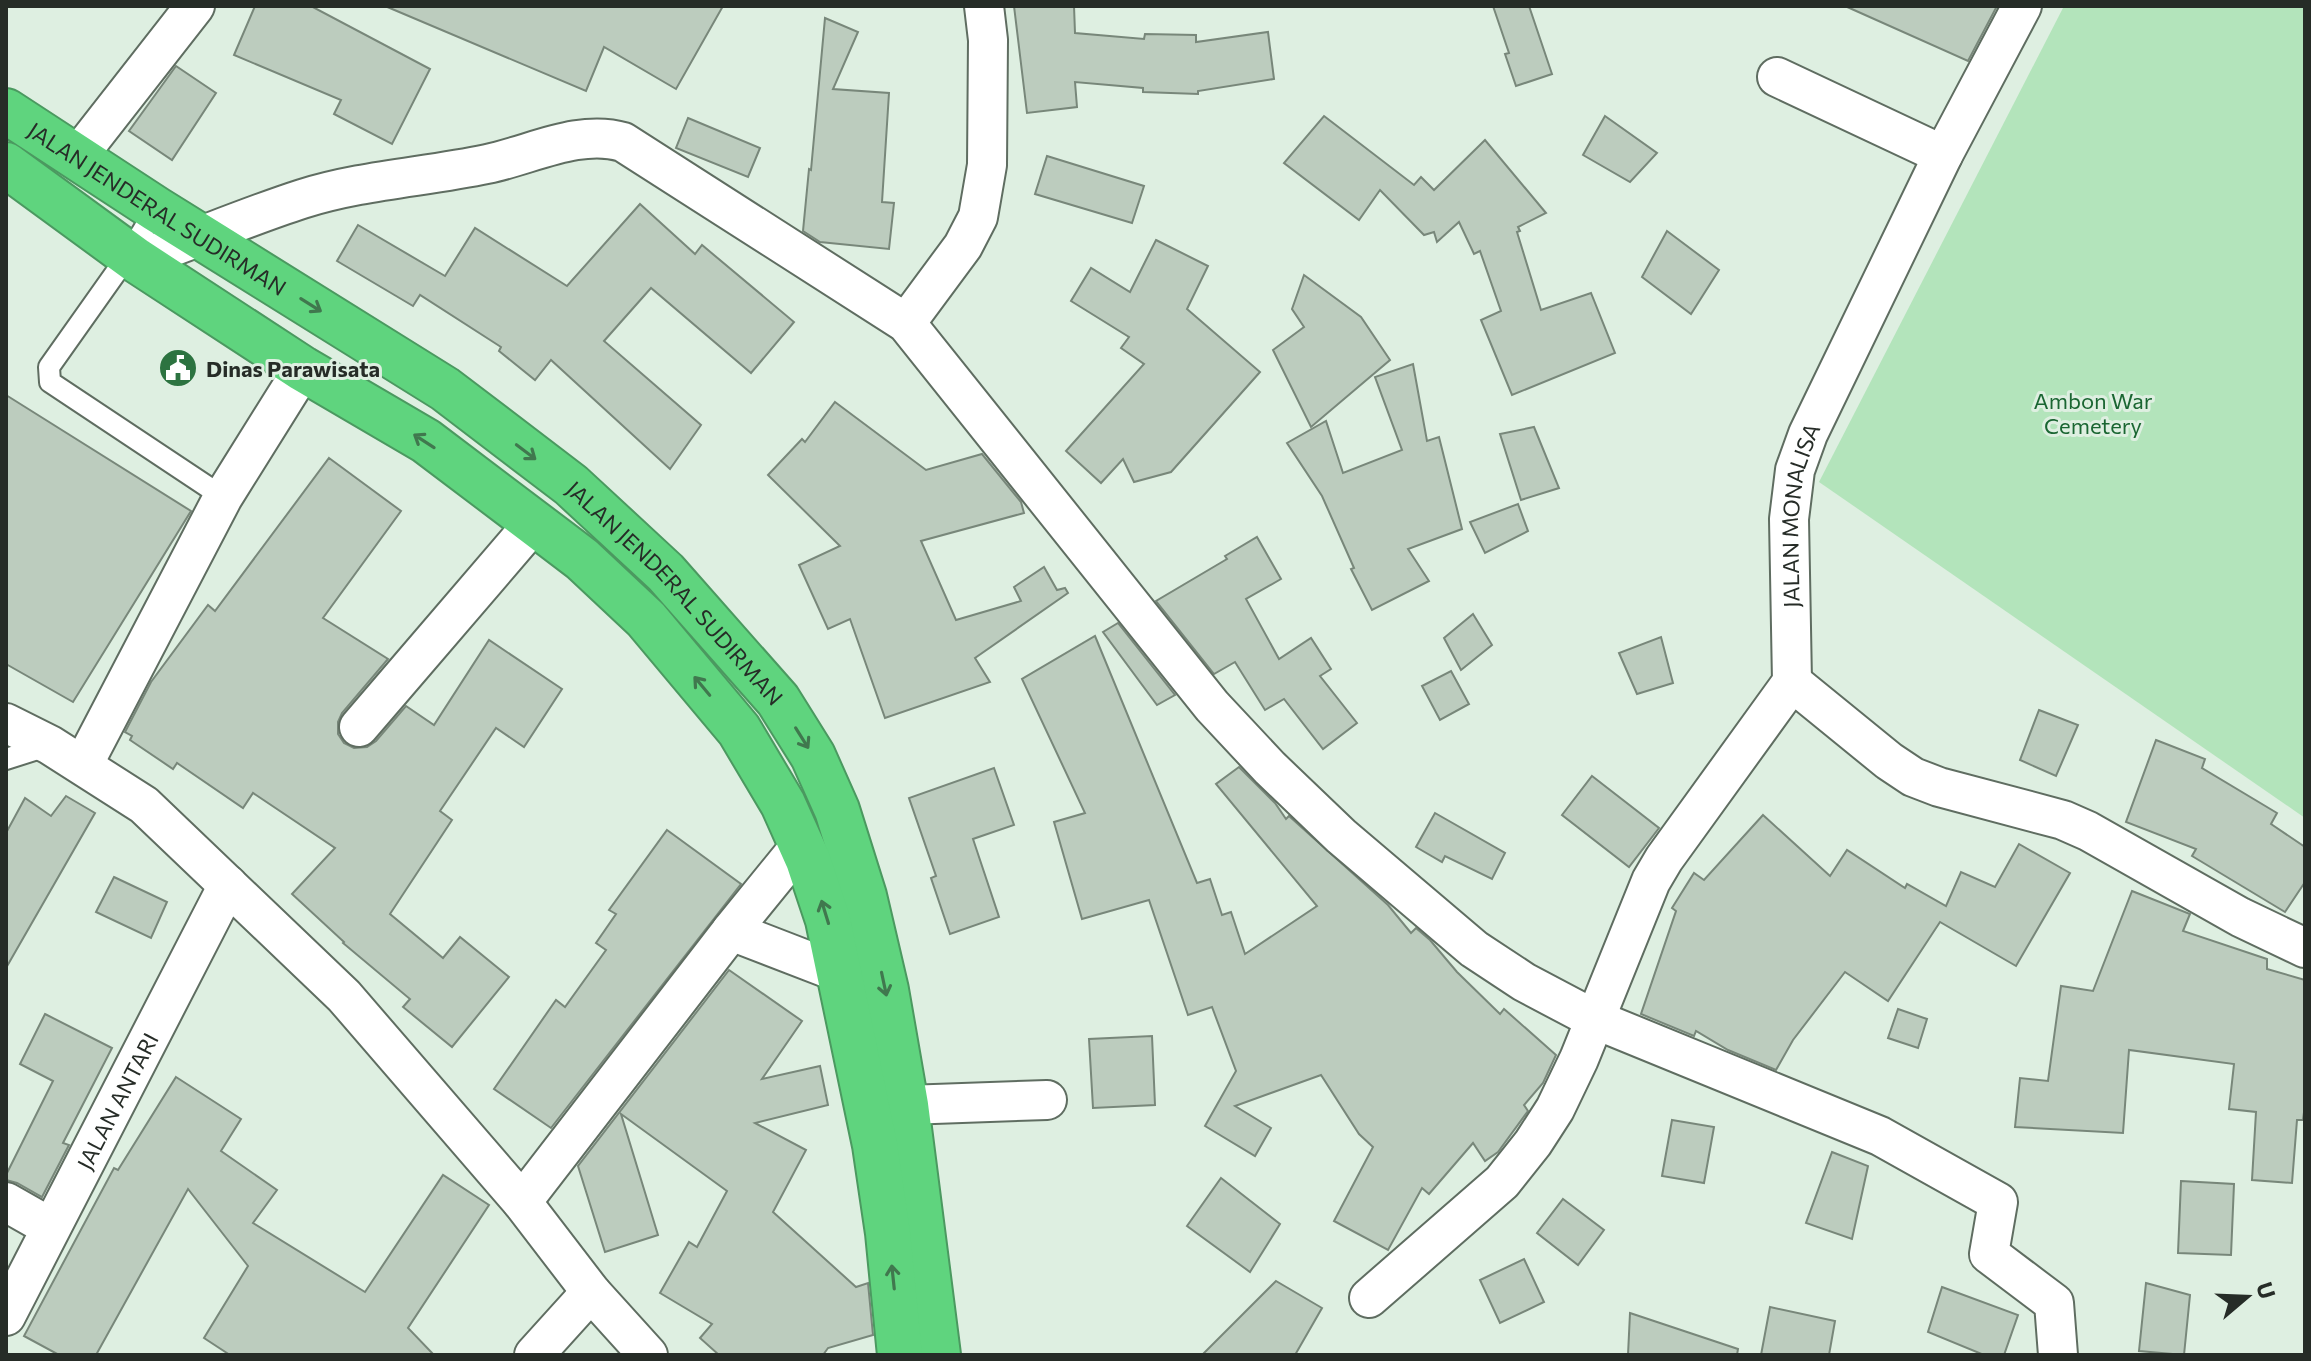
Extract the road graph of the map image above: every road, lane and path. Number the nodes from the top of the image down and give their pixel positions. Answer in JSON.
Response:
{"nodes":[{"id":1,"x":195,"y":6,"type":"edge"},
{"id":2,"x":984,"y":6,"type":"edge"},
{"id":3,"x":2022,"y":6,"type":"edge"},
{"id":4,"x":1777,"y":77,"type":"dead end"},
{"id":5,"x":6,"y":111,"type":"edge"},
{"id":6,"x":1943,"y":155,"type":"junction"},
{"id":7,"x":77,"y":157,"type":"junction"},
{"id":8,"x":6,"y":165,"type":"edge"},
{"id":9,"x":156,"y":209,"type":"junction"},
{"id":10,"x":202,"y":238,"type":"junction"},
{"id":11,"x":132,"y":257,"type":"junction"},
{"id":12,"x":906,"y":323,"type":"junction"},
{"id":13,"x":303,"y":369,"type":"junction"},
{"id":14,"x":223,"y":497,"type":"junction"},
{"id":15,"x":534,"y":523,"type":"junction"},
{"id":16,"x":1792,"y":682,"type":"junction"},
{"id":17,"x":6,"y":723,"type":"edge"},
{"id":18,"x":359,"y":727,"type":"dead end"},
{"id":19,"x":50,"y":745,"type":"junction"},
{"id":20,"x":6,"y":759,"type":"edge"},
{"id":21,"x":83,"y":765,"type":"junction"},
{"id":22,"x":801,"y":845,"type":"junction"},
{"id":23,"x":228,"y":885,"type":"junction"},
{"id":24,"x":731,"y":931,"type":"junction"},
{"id":25,"x":2305,"y":948,"type":"edge"},
{"id":26,"x":840,"y":973,"type":"junction"},
{"id":27,"x":1594,"y":1019,"type":"junction"},
{"id":28,"x":1047,"y":1100,"type":"dead end"},
{"id":29,"x":906,"y":1105,"type":"junction"},
{"id":30,"x":6,"y":1202,"type":"edge"},
{"id":31,"x":522,"y":1202,"type":"junction"},
{"id":32,"x":50,"y":1227,"type":"junction"},
{"id":33,"x":591,"y":1292,"type":"junction"},
{"id":34,"x":1369,"y":1298,"type":"dead end"},
{"id":35,"x":6,"y":1316,"type":"edge"},
{"id":36,"x":534,"y":1355,"type":"edge"},
{"id":37,"x":648,"y":1355,"type":"edge"},
{"id":38,"x":900,"y":1355,"type":"edge"},
{"id":39,"x":938,"y":1355,"type":"edge"},
{"id":40,"x":2058,"y":1355,"type":"edge"}],
"edges":[{"from":1,"to":7,"type":"street"},
{"from":2,"to":12,"type":"street"},
{"from":3,"to":6,"type":"street","name":"JALAN MONALISA"},
{"from":4,"to":6,"type":"street"},
{"from":5,"to":7,"type":"highway","name":"JALAN JENDERAL SUDIRMAN"},
{"from":6,"to":16,"type":"street","name":"JALAN MONALISA"},
{"from":7,"to":9,"type":"highway","name":"JALAN JENDERAL SUDIRMAN"},
{"from":8,"to":11,"type":"highway","name":"JALAN JENDERAL SUDIRMAN"},
{"from":9,"to":10,"type":"highway","name":"JALAN JENDERAL SUDIRMAN"},
{"from":9,"to":11,"type":"lane"},
{"from":10,"to":11,"type":"street"},
{"from":10,"to":12,"type":"street"},
{"from":10,"to":29,"type":"highway","name":"JALAN JENDERAL SUDIRMAN","one_way":true},
{"from":11,"to":13,"type":"highway","name":"JALAN JENDERAL SUDIRMAN"},
{"from":11,"to":14,"type":"lane"},
{"from":12,"to":27,"type":"street"},
{"from":13,"to":14,"type":"street"},
{"from":15,"to":13,"type":"highway","name":"JALAN JENDERAL SUDIRMAN","one_way":true},
{"from":14,"to":21,"type":"street"},
{"from":15,"to":18,"type":"street"},
{"from":22,"to":15,"type":"highway","name":"JALAN JENDERAL SUDIRMAN","one_way":true},
{"from":16,"to":25,"type":"street"},
{"from":16,"to":27,"type":"street"},
{"from":17,"to":19,"type":"street"},
{"from":19,"to":20,"type":"lane"},
{"from":19,"to":21,"type":"street"},
{"from":21,"to":23,"type":"street"},
{"from":22,"to":24,"type":"street"},
{"from":26,"to":22,"type":"highway","name":"JALAN JENDERAL SUDIRMAN","one_way":true},
{"from":23,"to":31,"type":"street"},
{"from":23,"to":32,"type":"street","name":"JALAN ANTARI"},
{"from":24,"to":26,"type":"street"},
{"from":24,"to":31,"type":"street"},
{"from":38,"to":26,"type":"highway","name":"JALAN JENDERAL SUDIRMAN","one_way":true},
{"from":27,"to":34,"type":"street"},
{"from":27,"to":40,"type":"street"},
{"from":28,"to":29,"type":"street"},
{"from":29,"to":39,"type":"highway","name":"JALAN JENDERAL SUDIRMAN"},
{"from":30,"to":32,"type":"street"},
{"from":31,"to":33,"type":"street"},
{"from":32,"to":35,"type":"street","name":"JALAN ANTARI"},
{"from":33,"to":36,"type":"street"},
{"from":33,"to":37,"type":"street"}]}
